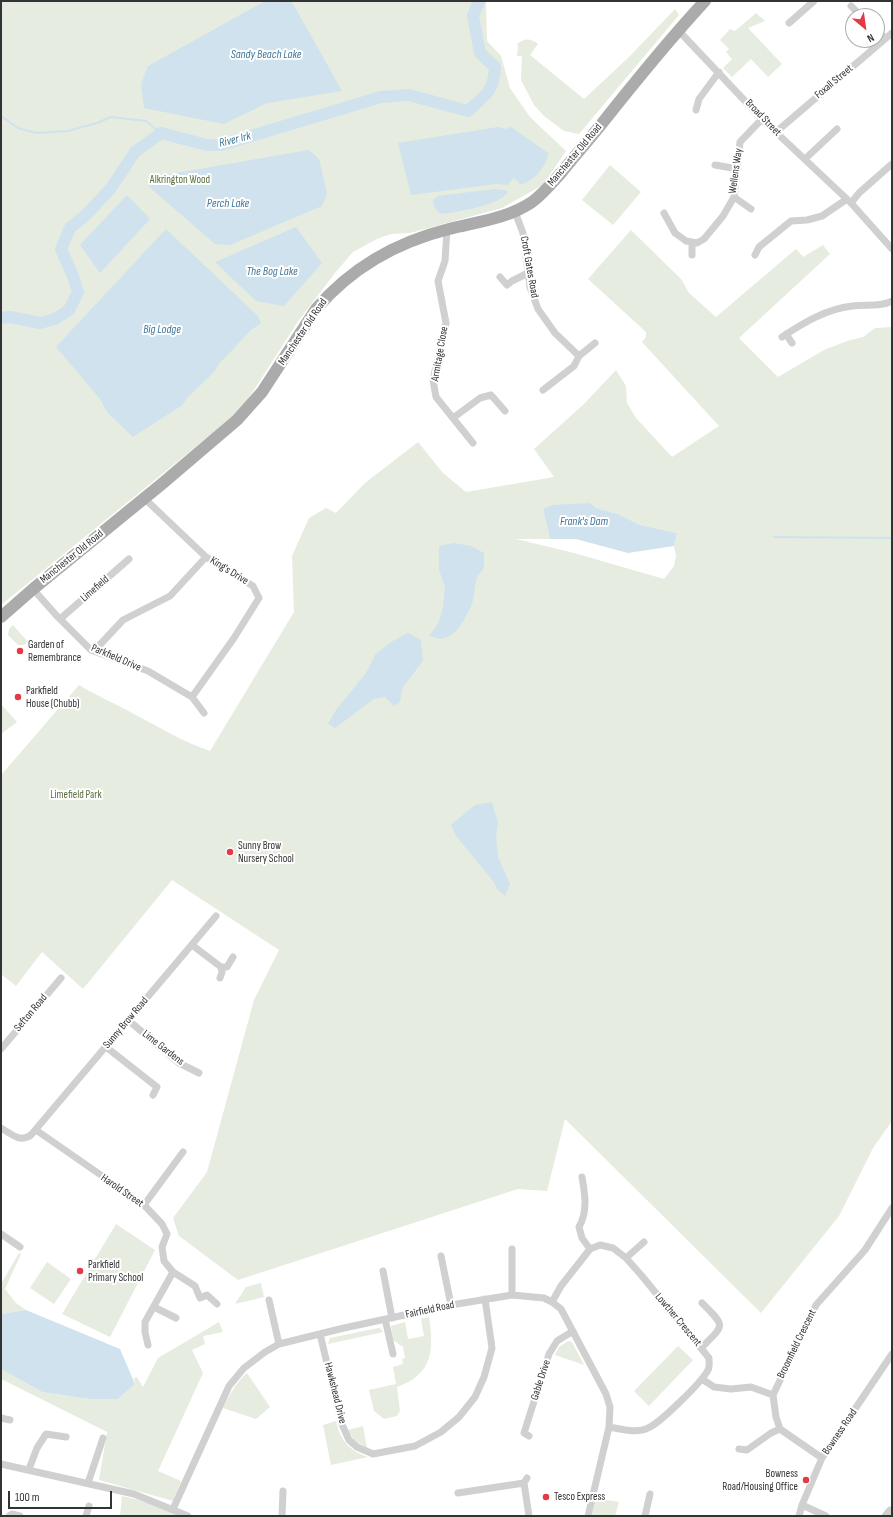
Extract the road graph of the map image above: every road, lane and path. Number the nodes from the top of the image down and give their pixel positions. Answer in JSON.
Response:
{"nodes":[{"id":1,"x":705,"y":1,"type":"edge"},
{"id":2,"x":814,"y":1,"type":"edge"},
{"id":3,"x":789,"y":23,"type":"dead end"},
{"id":4,"x":678,"y":30,"type":"junction"},
{"id":5,"x":892,"y":33,"type":"edge"},
{"id":6,"x":885,"y":38,"type":"edge"},
{"id":7,"x":873,"y":48,"type":"edge"},
{"id":8,"x":719,"y":72,"type":"junction"},
{"id":9,"x":696,"y":110,"type":"dead end"},
{"id":10,"x":762,"y":119,"type":"junction"},
{"id":11,"x":837,"y":130,"type":"dead end"},
{"id":12,"x":776,"y":132,"type":"junction"},
{"id":13,"x":805,"y":159,"type":"junction"},
{"id":14,"x":892,"y":164,"type":"edge"},
{"id":15,"x":714,"y":165,"type":"dead end"},
{"id":16,"x":738,"y":169,"type":"junction"},
{"id":17,"x":734,"y":197,"type":"junction"},
{"id":18,"x":849,"y":201,"type":"junction"},
{"id":19,"x":751,"y":209,"type":"dead end"},
{"id":20,"x":515,"y":212,"type":"junction"},
{"id":21,"x":664,"y":213,"type":"dead end"},
{"id":22,"x":447,"y":230,"type":"junction"},
{"id":23,"x":692,"y":242,"type":"junction"},
{"id":24,"x":892,"y":249,"type":"edge"},
{"id":25,"x":692,"y":255,"type":"dead end"},
{"id":26,"x":755,"y":255,"type":"dead end"},
{"id":27,"x":528,"y":274,"type":"junction"},
{"id":28,"x":500,"y":277,"type":"dead end"},
{"id":29,"x":892,"y":301,"type":"edge"},
{"id":30,"x":595,"y":342,"type":"dead end"},
{"id":31,"x":792,"y":343,"type":"dead end"},
{"id":32,"x":579,"y":356,"type":"junction"},
{"id":33,"x":543,"y":390,"type":"dead end"},
{"id":34,"x":505,"y":411,"type":"dead end"},
{"id":35,"x":453,"y":418,"type":"junction"},
{"id":36,"x":473,"y":443,"type":"dead end"},
{"id":37,"x":144,"y":498,"type":"junction"},
{"id":38,"x":206,"y":557,"type":"junction"},
{"id":39,"x":129,"y":559,"type":"dead end"},
{"id":40,"x":33,"y":589,"type":"junction"},
{"id":41,"x":1,"y":617,"type":"edge"},
{"id":42,"x":60,"y":620,"type":"junction"},
{"id":43,"x":94,"y":651,"type":"junction"},
{"id":44,"x":192,"y":697,"type":"junction"},
{"id":45,"x":204,"y":713,"type":"dead end"},
{"id":46,"x":216,"y":916,"type":"dead end"},
{"id":47,"x":192,"y":945,"type":"junction"},
{"id":48,"x":233,"y":957,"type":"dead end"},
{"id":49,"x":221,"y":967,"type":"junction"},
{"id":50,"x":61,"y":978,"type":"dead end"},
{"id":51,"x":220,"y":978,"type":"dead end"},
{"id":52,"x":128,"y":1020,"type":"junction"},
{"id":53,"x":106,"y":1047,"type":"junction"},
{"id":54,"x":1,"y":1049,"type":"edge"},
{"id":55,"x":198,"y":1081,"type":"dead end"},
{"id":56,"x":153,"y":1095,"type":"dead end"},
{"id":57,"x":1,"y":1128,"type":"edge"},
{"id":58,"x":36,"y":1130,"type":"junction"},
{"id":59,"x":183,"y":1152,"type":"dead end"},
{"id":60,"x":582,"y":1177,"type":"dead end"},
{"id":61,"x":144,"y":1205,"type":"junction"},
{"id":62,"x":892,"y":1208,"type":"edge"},
{"id":63,"x":1,"y":1234,"type":"edge"},
{"id":64,"x":644,"y":1242,"type":"dead end"},
{"id":65,"x":20,"y":1248,"type":"dead end"},
{"id":66,"x":512,"y":1249,"type":"dead end"},
{"id":67,"x":590,"y":1249,"type":"junction"},
{"id":68,"x":441,"y":1256,"type":"dead end"},
{"id":69,"x":626,"y":1258,"type":"junction"},
{"id":70,"x":383,"y":1271,"type":"dead end"},
{"id":71,"x":173,"y":1272,"type":"junction"},
{"id":72,"x":512,"y":1295,"type":"junction"},
{"id":73,"x":485,"y":1299,"type":"junction"},
{"id":74,"x":269,"y":1300,"type":"dead end"},
{"id":75,"x":552,"y":1302,"type":"junction"},
{"id":76,"x":702,"y":1303,"type":"dead end"},
{"id":77,"x":217,"y":1304,"type":"dead end"},
{"id":78,"x":451,"y":1305,"type":"junction"},
{"id":79,"x":154,"y":1307,"type":"junction"},
{"id":80,"x":176,"y":1318,"type":"dead end"},
{"id":81,"x":388,"y":1318,"type":"junction"},
{"id":82,"x":573,"y":1331,"type":"junction"},
{"id":83,"x":320,"y":1334,"type":"junction"},
{"id":84,"x":279,"y":1344,"type":"junction"},
{"id":85,"x":148,"y":1345,"type":"dead end"},
{"id":86,"x":701,"y":1348,"type":"junction"},
{"id":87,"x":393,"y":1354,"type":"dead end"},
{"id":88,"x":892,"y":1354,"type":"edge"},
{"id":89,"x":890,"y":1363,"type":"edge"},
{"id":90,"x":702,"y":1379,"type":"junction"},
{"id":91,"x":773,"y":1395,"type":"junction"},
{"id":92,"x":1,"y":1418,"type":"edge"},
{"id":93,"x":10,"y":1420,"type":"dead end"},
{"id":94,"x":609,"y":1427,"type":"junction"},
{"id":95,"x":780,"y":1429,"type":"junction"},
{"id":96,"x":529,"y":1436,"type":"dead end"},
{"id":97,"x":66,"y":1437,"type":"dead end"},
{"id":98,"x":103,"y":1438,"type":"dead end"},
{"id":99,"x":739,"y":1449,"type":"dead end"},
{"id":100,"x":822,"y":1458,"type":"junction"},
{"id":101,"x":1,"y":1464,"type":"edge"},
{"id":102,"x":29,"y":1470,"type":"junction"},
{"id":103,"x":88,"y":1483,"type":"junction"},
{"id":104,"x":283,"y":1491,"type":"dead end"},
{"id":105,"x":458,"y":1494,"type":"dead end"},
{"id":106,"x":650,"y":1494,"type":"dead end"},
{"id":107,"x":802,"y":1505,"type":"junction"},
{"id":108,"x":89,"y":1506,"type":"dead end"},
{"id":109,"x":173,"y":1509,"type":"junction"},
{"id":110,"x":892,"y":1510,"type":"edge"},
{"id":111,"x":9,"y":1516,"type":"edge"},
{"id":112,"x":20,"y":1516,"type":"edge"},
{"id":113,"x":86,"y":1516,"type":"edge"},
{"id":114,"x":188,"y":1516,"type":"edge"},
{"id":115,"x":282,"y":1516,"type":"edge"},
{"id":116,"x":529,"y":1516,"type":"edge"},
{"id":117,"x":588,"y":1516,"type":"edge"},
{"id":118,"x":645,"y":1516,"type":"edge"},
{"id":119,"x":799,"y":1516,"type":"edge"},
{"id":120,"x":826,"y":1516,"type":"edge"},
{"id":121,"x":885,"y":1516,"type":"edge"}],
"edges":[{"from":1,"to":4,"type":"main road","name":"Manchester Old Road"},
{"from":2,"to":3,"type":"street"},
{"from":4,"to":8,"type":"street","name":"Broad Street"},
{"from":4,"to":20,"type":"main road","name":"Manchester Old Road"},
{"from":5,"to":6,"type":"street","name":"Foxall Street"},
{"from":7,"to":12,"type":"street","name":"Foxall Street"},
{"from":8,"to":9,"type":"street"},
{"from":8,"to":10,"type":"street","name":"Broad Street"},
{"from":10,"to":12,"type":"street","name":"Broad Street"},
{"from":10,"to":16,"type":"street","name":"Wellens Way"},
{"from":11,"to":13,"type":"street"},
{"from":12,"to":13,"type":"street","name":"Broad Street"},
{"from":13,"to":18,"type":"street","name":"Broad Street"},
{"from":14,"to":18,"type":"street"},
{"from":15,"to":16,"type":"street"},
{"from":16,"to":17,"type":"street","name":"Wellens Way"},
{"from":17,"to":19,"type":"street"},
{"from":17,"to":23,"type":"street","name":"Wellens Way"},
{"from":18,"to":24,"type":"street","name":"Broad Street"},
{"from":18,"to":26,"type":"street"},
{"from":20,"to":22,"type":"main road","name":"Manchester Old Road"},
{"from":20,"to":27,"type":"street","name":"Croft Gates Road"},
{"from":21,"to":23,"type":"street"},
{"from":22,"to":35,"type":"street","name":"Armitage Close"},
{"from":22,"to":37,"type":"main road","name":"Manchester Old Road"},
{"from":23,"to":25,"type":"street"},
{"from":27,"to":28,"type":"street"},
{"from":27,"to":32,"type":"street","name":"Croft Gates Road"},
{"from":29,"to":31,"type":"street"},
{"from":30,"to":32,"type":"street"},
{"from":32,"to":33,"type":"street"},
{"from":34,"to":35,"type":"street"},
{"from":35,"to":36,"type":"street","name":"Armitage Close"},
{"from":37,"to":38,"type":"street","name":"King's Drive"},
{"from":37,"to":40,"type":"main road","name":"Manchester Old Road"},
{"from":38,"to":43,"type":"street"},
{"from":38,"to":44,"type":"street","name":"King's Drive"},
{"from":39,"to":42,"type":"street","name":"Limefield"},
{"from":40,"to":41,"type":"main road","name":"Manchester Old Road"},
{"from":40,"to":42,"type":"street","name":"Parkfield Drive"},
{"from":42,"to":43,"type":"street","name":"Parkfield Drive"},
{"from":43,"to":44,"type":"street","name":"Parkfield Drive"},
{"from":44,"to":45,"type":"street"},
{"from":46,"to":47,"type":"street","name":"Sunny Brow Road"},
{"from":47,"to":49,"type":"street"},
{"from":47,"to":52,"type":"street","name":"Sunny Brow Road"},
{"from":48,"to":49,"type":"street"},
{"from":49,"to":51,"type":"street"},
{"from":50,"to":54,"type":"street","name":"Sefton Road"},
{"from":52,"to":53,"type":"street","name":"Sunny Brow Road"},
{"from":52,"to":55,"type":"street","name":"Lime Gardens"},
{"from":53,"to":56,"type":"street"},
{"from":53,"to":58,"type":"street","name":"Sunny Brow Road"},
{"from":57,"to":58,"type":"street"},
{"from":58,"to":61,"type":"street","name":"Harold Street"},
{"from":59,"to":61,"type":"street"},
{"from":60,"to":67,"type":"street"},
{"from":61,"to":71,"type":"street","name":"Harold Street"},
{"from":62,"to":91,"type":"street","name":"Broomfield Crescent"},
{"from":63,"to":65,"type":"street"},
{"from":64,"to":69,"type":"street"},
{"from":66,"to":72,"type":"street"},
{"from":67,"to":69,"type":"street","name":"Lowther Crescent"},
{"from":67,"to":75,"type":"street"},
{"from":68,"to":78,"type":"street"},
{"from":69,"to":86,"type":"street","name":"Lowther Crescent"},
{"from":70,"to":81,"type":"street"},
{"from":71,"to":77,"type":"street"},
{"from":71,"to":79,"type":"street"},
{"from":72,"to":73,"type":"street","name":"Fairfield Road"},
{"from":72,"to":75,"type":"street","name":"Fairfield Road"},
{"from":73,"to":78,"type":"street","name":"Fairfield Road"},
{"from":73,"to":83,"type":"street","name":"Hawkshead Drive"},
{"from":74,"to":84,"type":"street"},
{"from":75,"to":82,"type":"street"},
{"from":76,"to":86,"type":"street"},
{"from":78,"to":81,"type":"street","name":"Fairfield Road"},
{"from":79,"to":80,"type":"street"},
{"from":79,"to":85,"type":"street"},
{"from":81,"to":83,"type":"street","name":"Fairfield Road"},
{"from":81,"to":87,"type":"street"},
{"from":82,"to":94,"type":"street"},
{"from":82,"to":96,"type":"street","name":"Gable Drive"},
{"from":83,"to":84,"type":"street","name":"Fairfield Road"},
{"from":84,"to":109,"type":"street","name":"Fairfield Road"},
{"from":86,"to":90,"type":"street","name":"Lowther Crescent"},
{"from":88,"to":89,"type":"street","name":"Bowness Road"},
{"from":89,"to":100,"type":"street","name":"Bowness Road"},
{"from":90,"to":91,"type":"street"},
{"from":90,"to":94,"type":"street","name":"Lowther Crescent"},
{"from":91,"to":95,"type":"street"},
{"from":92,"to":93,"type":"street"},
{"from":94,"to":117,"type":"street"},
{"from":95,"to":99,"type":"street"},
{"from":95,"to":100,"type":"street"},
{"from":97,"to":102,"type":"street"},
{"from":98,"to":103,"type":"street"},
{"from":100,"to":107,"type":"street","name":"Bowness Road"},
{"from":101,"to":102,"type":"street"},
{"from":102,"to":103,"type":"street"},
{"from":103,"to":109,"type":"street"},
{"from":104,"to":115,"type":"street"},
{"from":105,"to":116,"type":"street"},
{"from":106,"to":118,"type":"street"},
{"from":107,"to":119,"type":"street","name":"Bowness Road"},
{"from":107,"to":120,"type":"street"},
{"from":108,"to":113,"type":"street"},
{"from":109,"to":114,"type":"street"},
{"from":110,"to":121,"type":"street"},
{"from":111,"to":112,"type":"street"}]}
